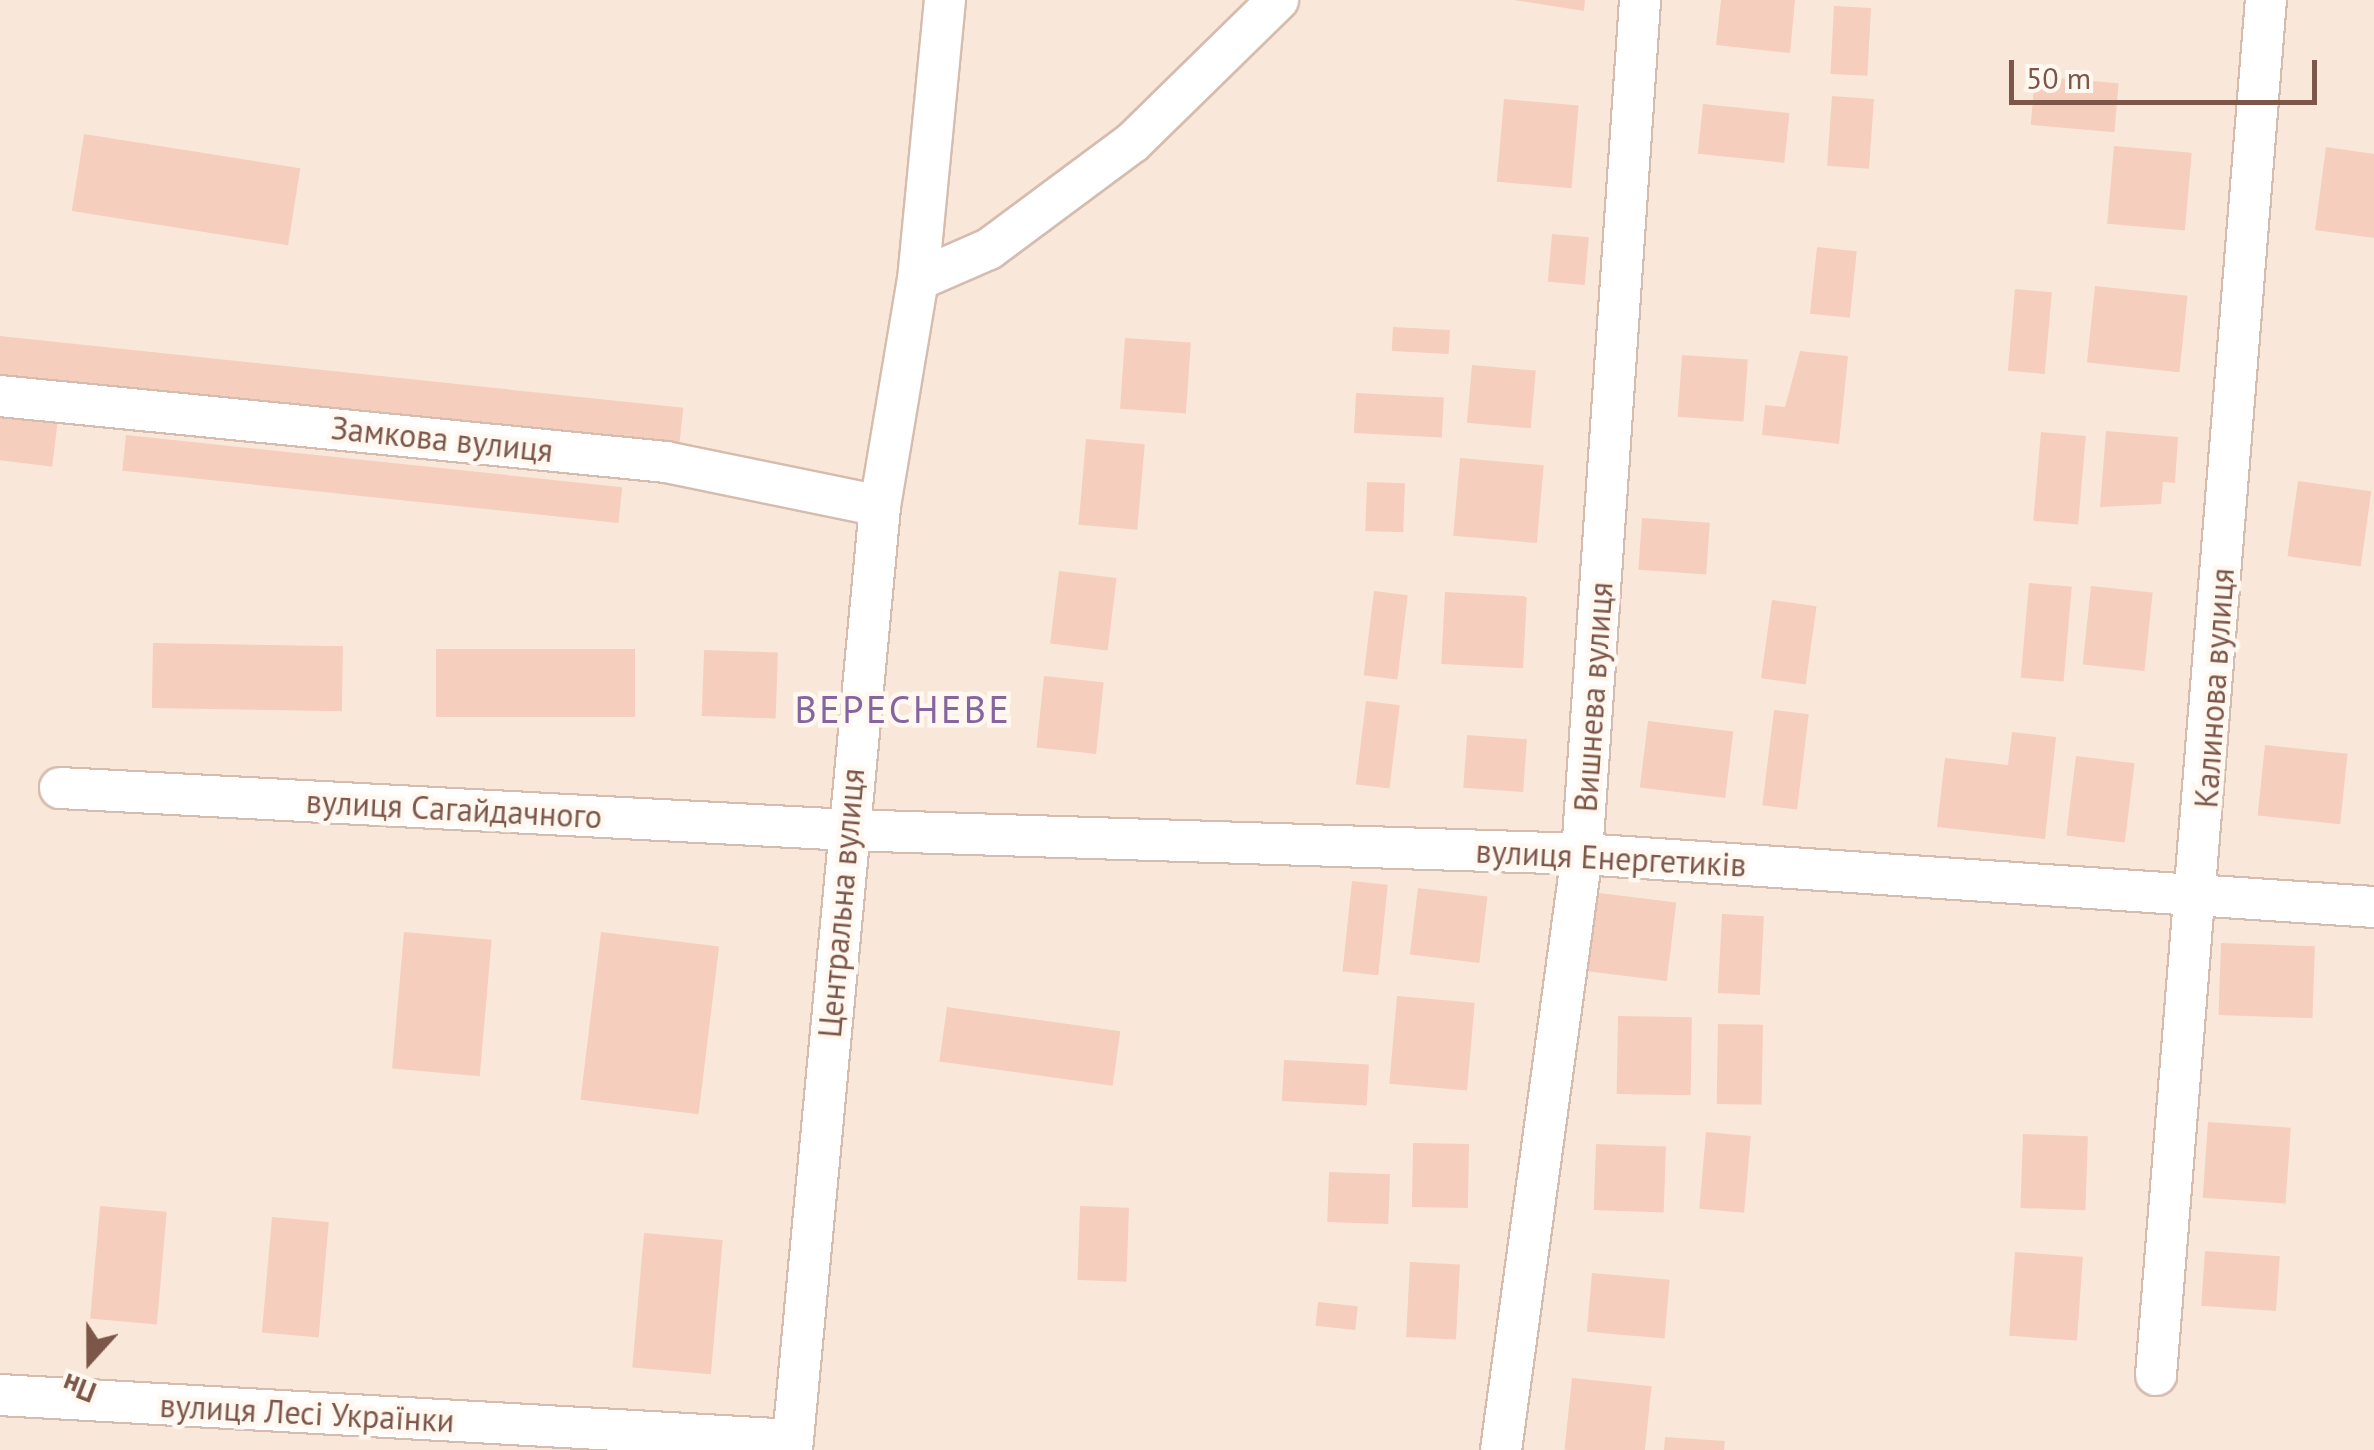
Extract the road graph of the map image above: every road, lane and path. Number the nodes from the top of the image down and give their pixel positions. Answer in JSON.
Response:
{"nodes":[{"id":1,"x":944,"y":0,"type":"edge"},
{"id":2,"x":1278,"y":0,"type":"edge"},
{"id":3,"x":1640,"y":0,"type":"edge"},
{"id":4,"x":2266,"y":0,"type":"edge"},
{"id":5,"x":918,"y":280,"type":"junction"},
{"id":6,"x":0,"y":396,"type":"edge"},
{"id":7,"x":880,"y":506,"type":"junction"},
{"id":8,"x":60,"y":788,"type":"dead end"},
{"id":9,"x":847,"y":830,"type":"junction"},
{"id":10,"x":1582,"y":854,"type":"junction"},
{"id":11,"x":2198,"y":892,"type":"junction"},
{"id":12,"x":2374,"y":907,"type":"edge"},
{"id":13,"x":2156,"y":1376,"type":"dead end"},
{"id":14,"x":0,"y":1395,"type":"edge"},
{"id":15,"x":793,"y":1445,"type":"edge"},
{"id":16,"x":1501,"y":1450,"type":"edge"}],
"edges":[{"from":1,"to":5,"type":"street","name":"Центральна вулиця"},
{"from":2,"to":5,"type":"street"},
{"from":3,"to":10,"type":"street","name":"Вишнева вулиця"},
{"from":4,"to":11,"type":"street","name":"Калинова вулиця"},
{"from":5,"to":7,"type":"street","name":"Центральна вулиця"},
{"from":6,"to":7,"type":"street","name":"Замкова вулиця"},
{"from":7,"to":9,"type":"street","name":"Центральна вулиця"},
{"from":8,"to":9,"type":"street","name":"вулиця Сагайдачного"},
{"from":9,"to":10,"type":"street","name":"вулиця Енергетиків"},
{"from":9,"to":15,"type":"street","name":"Центральна вулиця"},
{"from":10,"to":11,"type":"street","name":"вулиця Енергетиків"},
{"from":10,"to":16,"type":"street","name":"Вишнева вулиця"},
{"from":11,"to":12,"type":"street","name":"вулиця Енергетиків"},
{"from":11,"to":13,"type":"street","name":"Калинова вулиця"},
{"from":14,"to":15,"type":"street","name":"вулиця Лесі Українки"}]}
